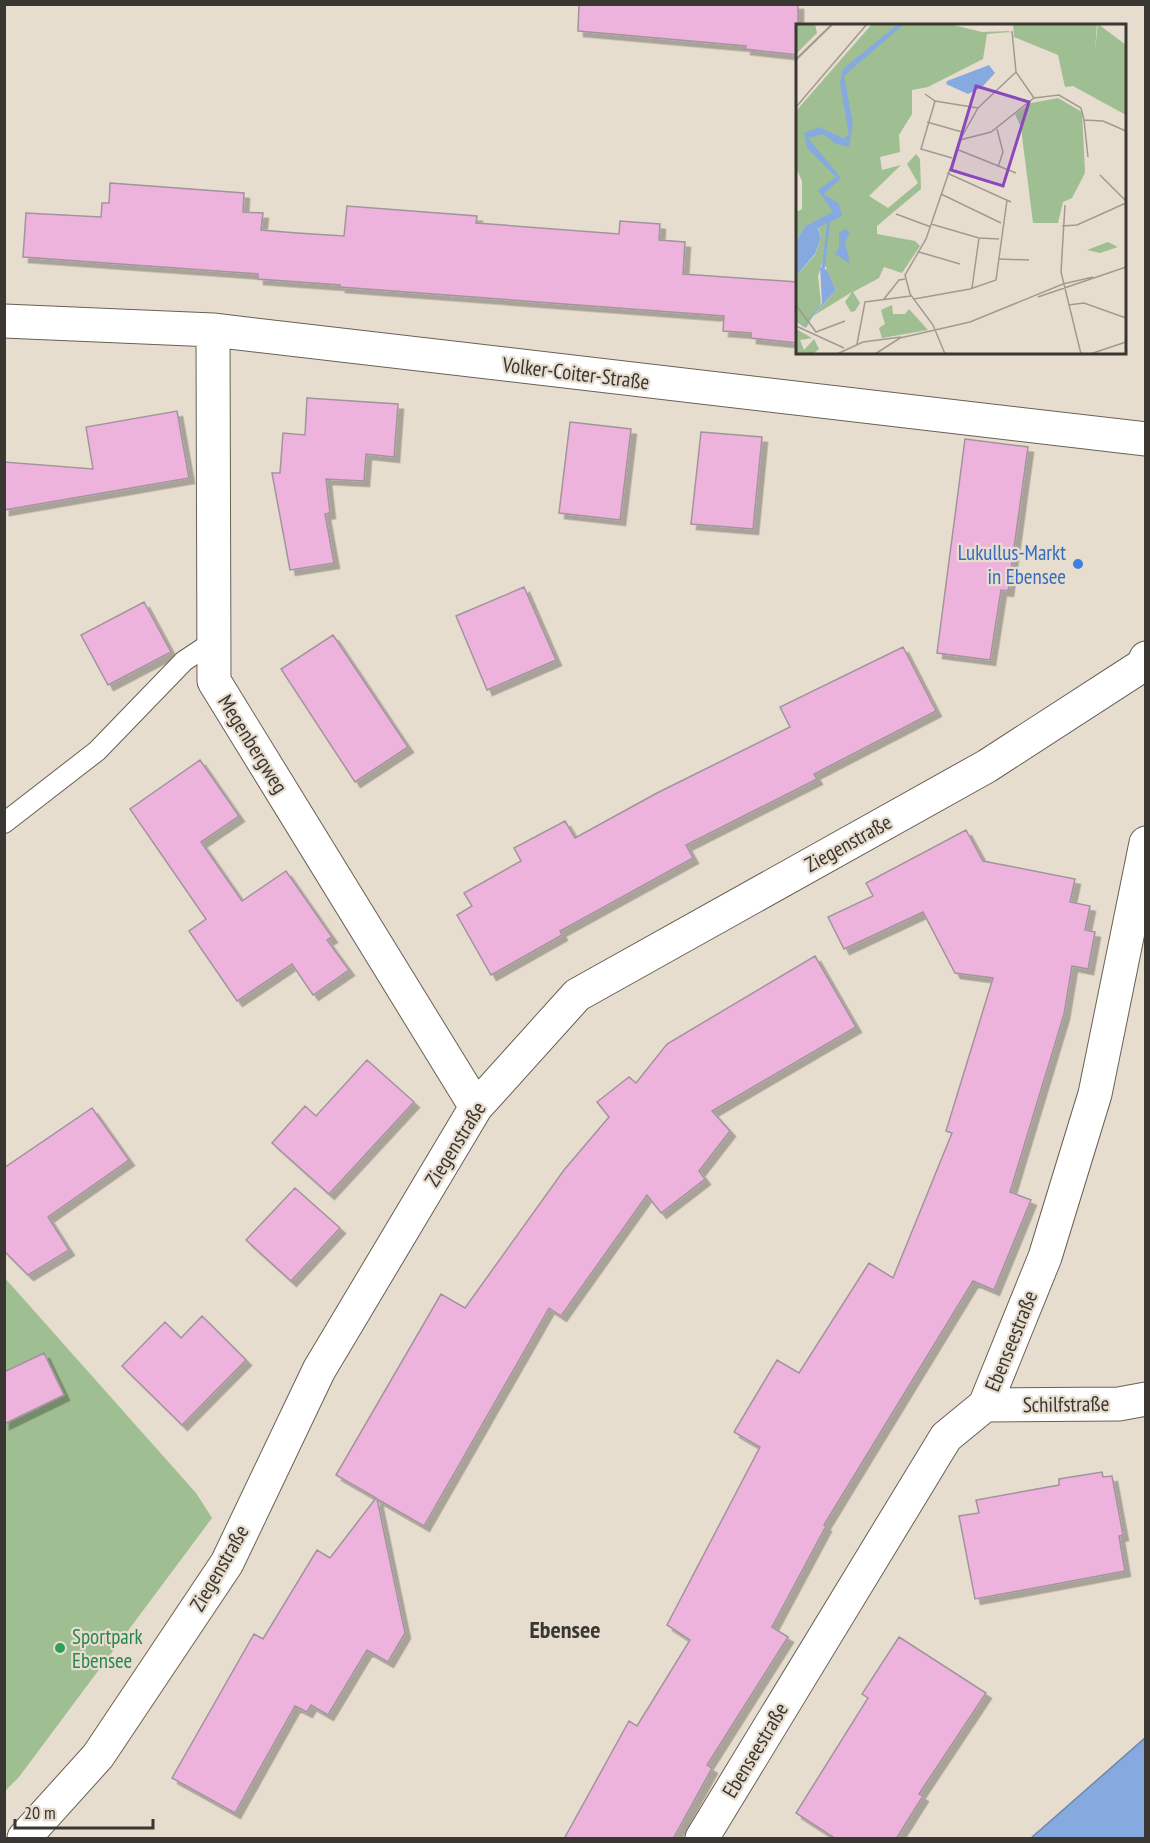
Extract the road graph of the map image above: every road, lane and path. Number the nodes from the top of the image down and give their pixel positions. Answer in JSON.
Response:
{"nodes":[{"id":1,"x":4,"y":321,"type":"edge"},
{"id":2,"x":213,"y":330,"type":"junction"},
{"id":3,"x":1146,"y":440,"type":"edge"},
{"id":4,"x":214,"y":641,"type":"junction"},
{"id":5,"x":1145,"y":665,"type":"edge"},
{"id":6,"x":4,"y":823,"type":"edge"},
{"id":7,"x":1146,"y":843,"type":"edge"},
{"id":8,"x":476,"y":1107,"type":"junction"},
{"id":9,"x":1146,"y":1400,"type":"edge"},
{"id":10,"x":985,"y":1405,"type":"junction"},
{"id":11,"x":24,"y":1839,"type":"edge"},
{"id":12,"x":702,"y":1839,"type":"edge"}],
"edges":[{"from":1,"to":2,"type":"street","name":"Volker-Coiter-Straße"},
{"from":2,"to":3,"type":"street","name":"Volker-Coiter-Straße"},
{"from":2,"to":4,"type":"street","name":"Megenbergweg"},
{"from":4,"to":6,"type":"lane"},
{"from":4,"to":8,"type":"street","name":"Megenbergweg"},
{"from":5,"to":8,"type":"street","name":"Ziegenstraße"},
{"from":7,"to":10,"type":"street","name":"Ebenseestraße"},
{"from":8,"to":11,"type":"street","name":"Ziegenstraße"},
{"from":9,"to":10,"type":"street","name":"Schilfstraße"},
{"from":10,"to":12,"type":"street","name":"Ebenseestraße"}]}
